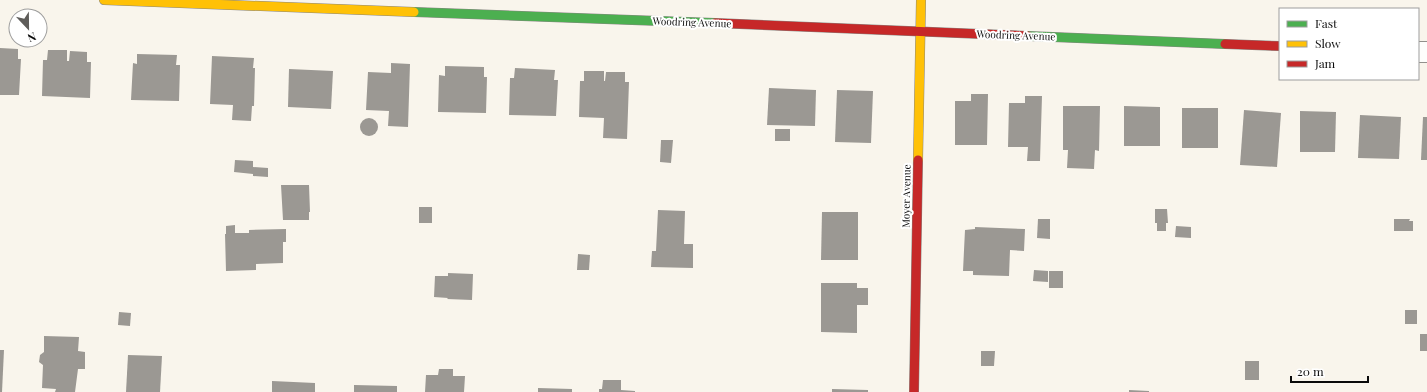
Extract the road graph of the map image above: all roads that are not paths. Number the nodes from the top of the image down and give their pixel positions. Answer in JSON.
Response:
{"nodes":[{"id":1,"x":104,"y":0,"type":"edge"},
{"id":2,"x":921,"y":0,"type":"edge"},
{"id":3,"x":919,"y":31,"type":"junction"},
{"id":4,"x":1279,"y":46,"type":"edge"},
{"id":5,"x":914,"y":392,"type":"edge"}],
"edges":[{"from":1,"to":3,"type":"street","name":"Woodring Avenue"},
{"from":2,"to":3,"type":"street","name":"Moyer Avenue"},
{"from":3,"to":4,"type":"street","name":"Woodring Avenue"},
{"from":3,"to":5,"type":"street","name":"Moyer Avenue"}]}
